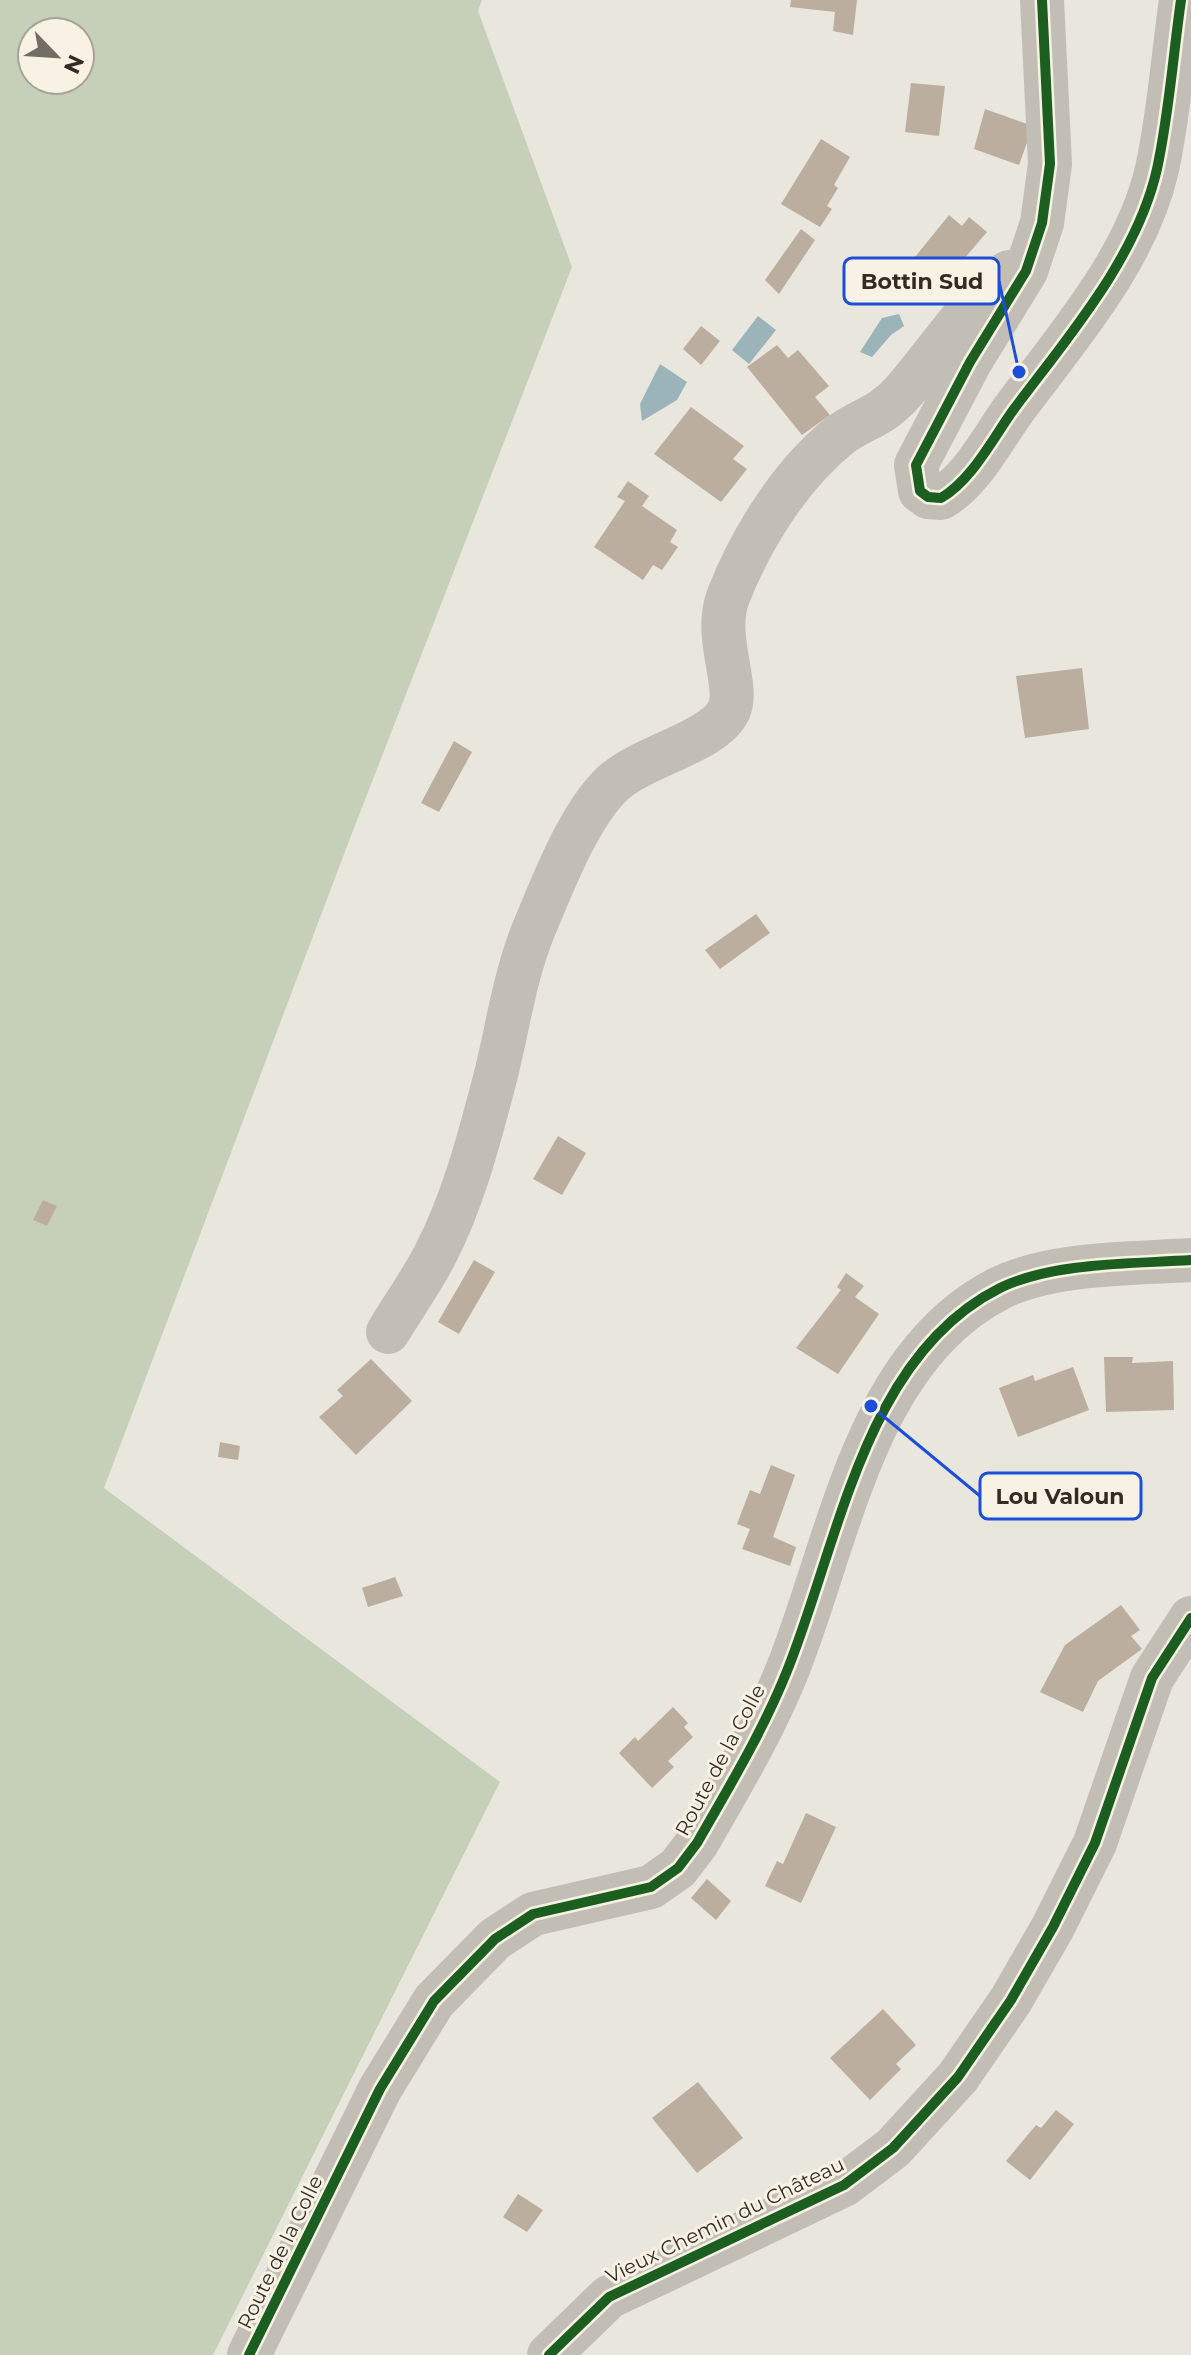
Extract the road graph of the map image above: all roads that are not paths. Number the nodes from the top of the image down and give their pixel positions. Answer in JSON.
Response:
{"nodes":[{"id":1,"x":1042,"y":0,"type":"edge"},
{"id":2,"x":1181,"y":0,"type":"edge"},
{"id":3,"x":1026,"y":271,"type":"junction"},
{"id":4,"x":1191,"y":1260,"type":"edge"},
{"id":5,"x":388,"y":1332,"type":"dead end"},
{"id":6,"x":1191,"y":1618,"type":"edge"},
{"id":7,"x":249,"y":2355,"type":"edge"},
{"id":8,"x":549,"y":2355,"type":"edge"}],
"edges":[{"from":1,"to":3,"type":"street"},
{"from":2,"to":3,"type":"street"},
{"from":3,"to":5,"type":"street"},
{"from":4,"to":7,"type":"street","name":"Route de la Colle"},
{"from":6,"to":8,"type":"street","name":"Vieux Chemin du Château"}]}
